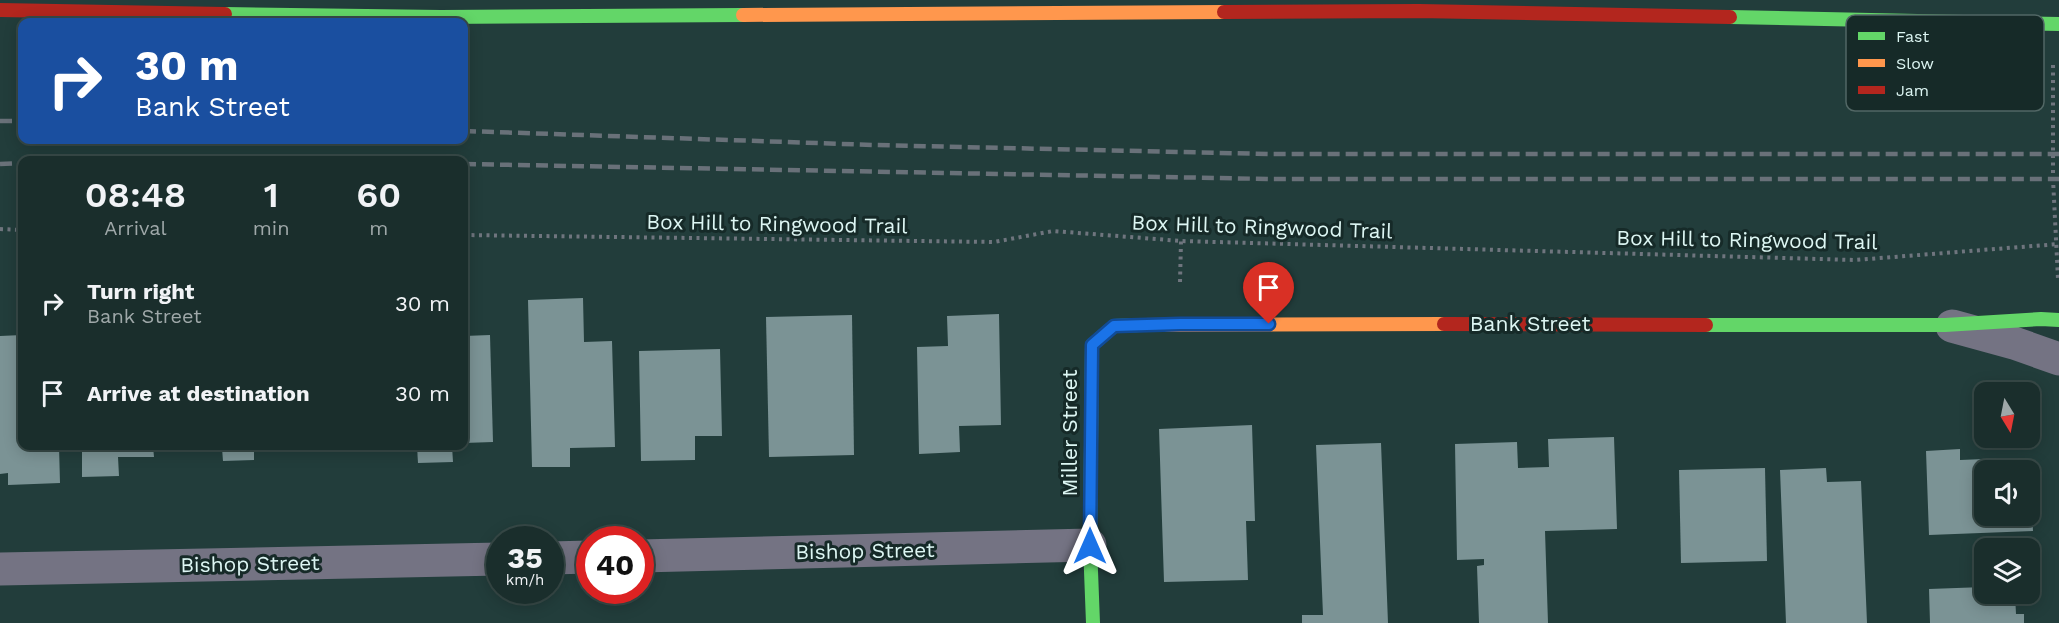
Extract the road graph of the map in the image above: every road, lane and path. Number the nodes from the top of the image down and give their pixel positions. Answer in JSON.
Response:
{"nodes":[{"id":1,"x":1420,"y":5,"type":"edge"},
{"id":2,"x":441,"y":8,"type":"edge"},
{"id":3,"x":0,"y":10,"type":"edge"},
{"id":4,"x":1846,"y":18,"type":"edge"},
{"id":5,"x":2056,"y":24,"type":"edge"},
{"id":6,"x":0,"y":229,"type":"edge"},
{"id":7,"x":18,"y":230,"type":"edge"},
{"id":8,"x":468,"y":235,"type":"edge"},
{"id":9,"x":2058,"y":244,"type":"edge"},
{"id":10,"x":2059,"y":320,"type":"edge"},
{"id":11,"x":1945,"y":325,"type":"junction"},
{"id":12,"x":1114,"y":326,"type":"joint"},
{"id":13,"x":2059,"y":359,"type":"edge"},
{"id":14,"x":1090,"y":546,"type":"junction"},
{"id":15,"x":654,"y":556,"type":"edge"},
{"id":16,"x":486,"y":559,"type":"edge"},
{"id":17,"x":0,"y":569,"type":"edge"},
{"id":18,"x":1093,"y":623,"type":"edge"}],
"edges":[{"from":1,"to":2,"type":"street"},
{"from":1,"to":4,"type":"street"},
{"from":2,"to":3,"type":"street"},
{"from":5,"to":9,"type":"path"},
{"from":6,"to":7,"type":"path"},
{"from":8,"to":9,"type":"path","name":"Box Hill to Ringwood Trail"},
{"from":10,"to":11,"type":"street","name":"Bank Street"},
{"from":11,"to":12,"type":"street","name":"Bank Street"},
{"from":11,"to":13,"type":"street","name":"Bank Street"},
{"from":12,"to":14,"type":"street","name":"Miller Street"},
{"from":14,"to":15,"type":"street","name":"Bishop Street"},
{"from":14,"to":18,"type":"street","name":"Miller Street"},
{"from":16,"to":17,"type":"street","name":"Bishop Street"}]}
